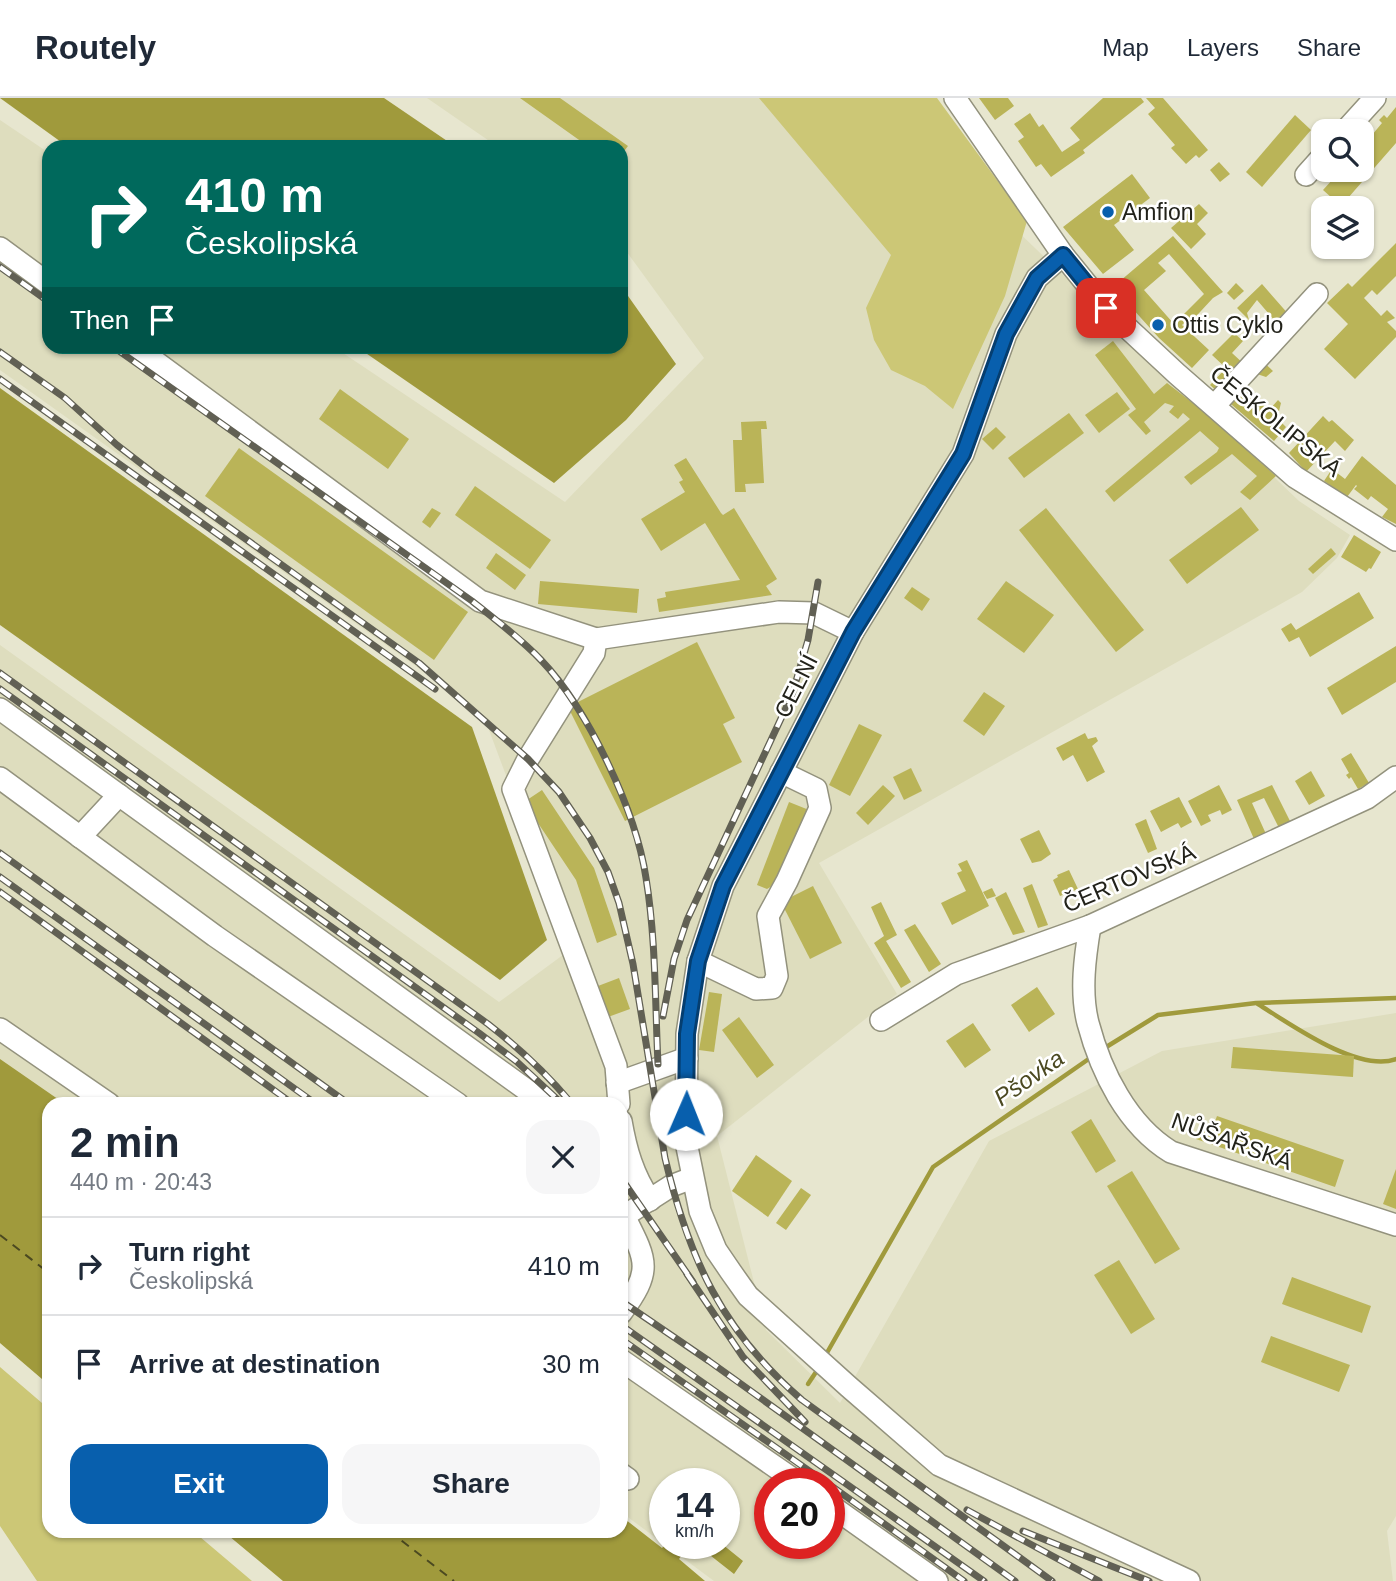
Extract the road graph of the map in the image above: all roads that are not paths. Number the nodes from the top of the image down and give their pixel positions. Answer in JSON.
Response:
{"nodes":[{"id":1,"x":955,"y":98,"type":"edge"},
{"id":2,"x":1375,"y":98,"type":"edge"},
{"id":3,"x":1356,"y":119,"type":"edge"},
{"id":4,"x":1311,"y":169,"type":"edge"},
{"id":5,"x":1306,"y":175,"type":"dead end"},
{"id":6,"x":0,"y":248,"type":"edge"},
{"id":7,"x":1063,"y":255,"type":"junction"},
{"id":8,"x":42,"y":279,"type":"edge"},
{"id":9,"x":1317,"y":294,"type":"dead end"},
{"id":10,"x":145,"y":354,"type":"edge"},
{"id":11,"x":1215,"y":405,"type":"junction"},
{"id":12,"x":1396,"y":540,"type":"edge"},
{"id":13,"x":853,"y":632,"type":"junction"},
{"id":14,"x":596,"y":639,"type":"junction"},
{"id":15,"x":0,"y":709,"type":"edge"},
{"id":16,"x":781,"y":772,"type":"junction"},
{"id":17,"x":1396,"y":777,"type":"edge"},
{"id":18,"x":0,"y":778,"type":"edge"},
{"id":19,"x":119,"y":794,"type":"junction"},
{"id":20,"x":80,"y":837,"type":"junction"},
{"id":21,"x":1090,"y":926,"type":"junction"},
{"id":22,"x":698,"y":961,"type":"junction"},
{"id":23,"x":881,"y":1020,"type":"dead end"},
{"id":24,"x":0,"y":1029,"type":"edge"},
{"id":25,"x":687,"y":1058,"type":"junction"},
{"id":26,"x":618,"y":1094,"type":"edge"},
{"id":27,"x":99,"y":1097,"type":"edge"},
{"id":28,"x":448,"y":1097,"type":"edge"},
{"id":29,"x":536,"y":1097,"type":"edge"},
{"id":30,"x":628,"y":1158,"type":"edge"},
{"id":31,"x":692,"y":1178,"type":"junction"},
{"id":32,"x":650,"y":1199,"type":"junction"},
{"id":33,"x":628,"y":1213,"type":"edge"},
{"id":34,"x":1396,"y":1225,"type":"edge"},
{"id":35,"x":628,"y":1228,"type":"edge"},
{"id":36,"x":628,"y":1303,"type":"edge"},
{"id":37,"x":628,"y":1365,"type":"edge"},
{"id":38,"x":777,"y":1468,"type":"edge"},
{"id":39,"x":845,"y":1516,"type":"edge"},
{"id":40,"x":937,"y":1581,"type":"edge"},
{"id":41,"x":1189,"y":1581,"type":"edge"}],
"edges":[{"from":1,"to":7,"type":"street","name":"ČESKOLIPSKÁ"},
{"from":2,"to":3,"type":"street"},
{"from":4,"to":5,"type":"street"},
{"from":6,"to":8,"type":"street"},
{"from":7,"to":11,"type":"street","name":"ČESKOLIPSKÁ"},
{"from":7,"to":13,"type":"street","name":"CELNÍ"},
{"from":9,"to":11,"type":"street"},
{"from":10,"to":14,"type":"street"},
{"from":11,"to":12,"type":"street","name":"ČESKOLIPSKÁ"},
{"from":13,"to":14,"type":"street"},
{"from":13,"to":16,"type":"street","name":"CELNÍ"},
{"from":14,"to":26,"type":"street"},
{"from":15,"to":19,"type":"street"},
{"from":16,"to":22,"type":"street","name":"CELNÍ"},
{"from":16,"to":22,"type":"street"},
{"from":17,"to":21,"type":"street","name":"ČERTOVSKÁ"},
{"from":18,"to":20,"type":"street"},
{"from":19,"to":20,"type":"street"},
{"from":19,"to":29,"type":"street"},
{"from":20,"to":28,"type":"street"},
{"from":21,"to":23,"type":"street","name":"ČERTOVSKÁ"},
{"from":21,"to":34,"type":"street","name":"NŮŠAŘSKÁ"},
{"from":22,"to":25,"type":"street","name":"CELNÍ"},
{"from":24,"to":27,"type":"street"},
{"from":25,"to":26,"type":"street"},
{"from":25,"to":31,"type":"street","name":"CELNÍ"},
{"from":30,"to":32,"type":"street"},
{"from":31,"to":32,"type":"street"},
{"from":31,"to":41,"type":"street","name":"CELNÍ"},
{"from":32,"to":33,"type":"street"},
{"from":35,"to":36,"type":"street"},
{"from":37,"to":38,"type":"street"},
{"from":39,"to":40,"type":"street"}]}
